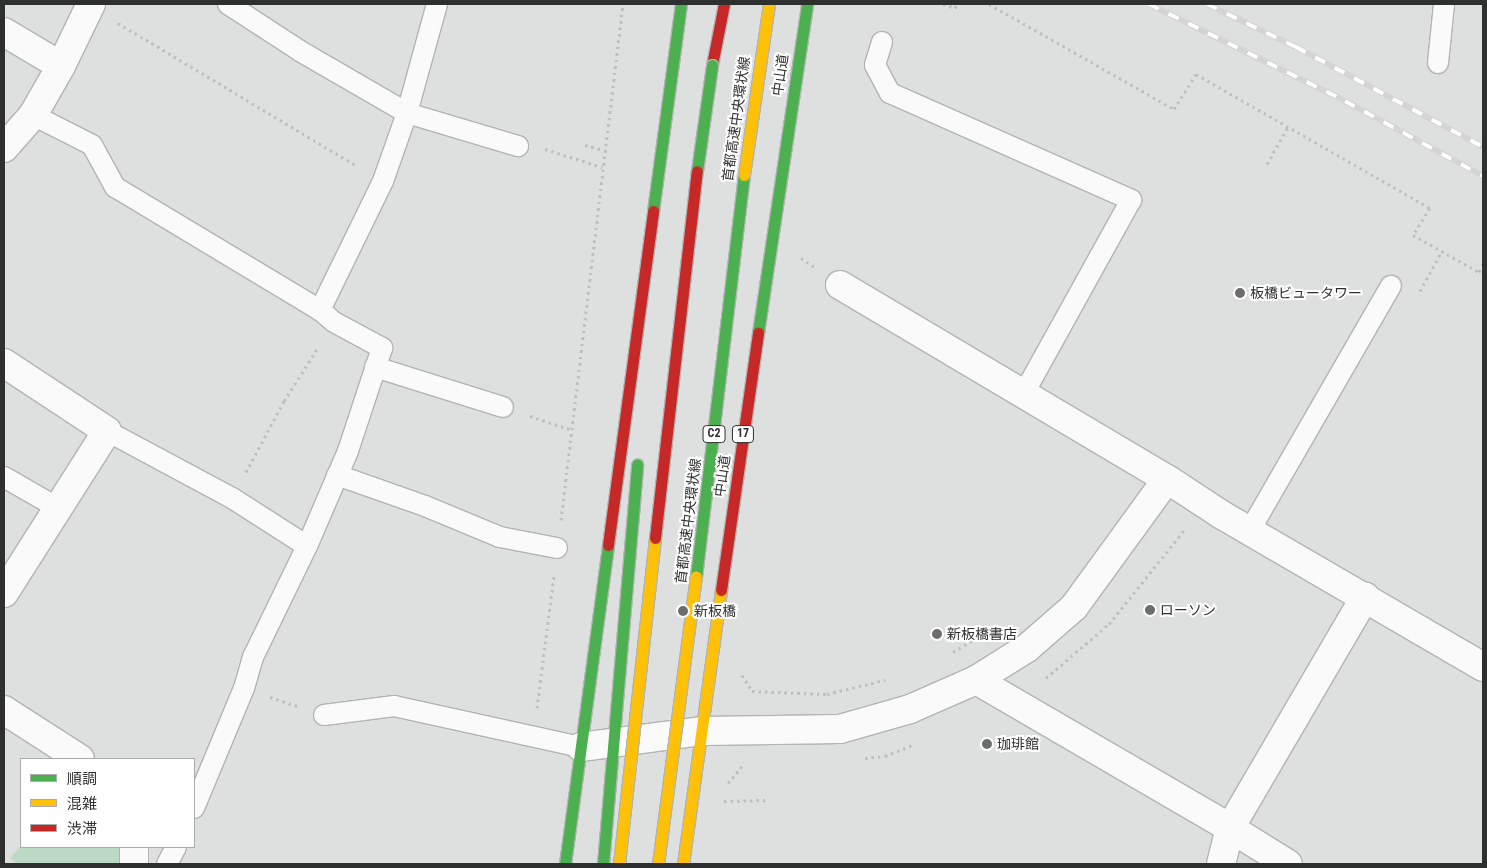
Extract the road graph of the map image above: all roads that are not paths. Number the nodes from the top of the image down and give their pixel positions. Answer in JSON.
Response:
{"nodes":[{"id":1,"x":437,"y":4,"type":"edge"},
{"id":2,"x":681,"y":4,"type":"edge"},
{"id":3,"x":724,"y":4,"type":"edge"},
{"id":4,"x":759,"y":4,"type":"edge"},
{"id":5,"x":769,"y":4,"type":"edge"},
{"id":6,"x":807,"y":4,"type":"edge"},
{"id":7,"x":1444,"y":4,"type":"edge"},
{"id":8,"x":90,"y":5,"type":"edge"},
{"id":9,"x":237,"y":6,"type":"edge"},
{"id":10,"x":4,"y":32,"type":"edge"},
{"id":11,"x":882,"y":42,"type":"dead end"},
{"id":12,"x":1438,"y":63,"type":"dead end"},
{"id":13,"x":61,"y":66,"type":"junction"},
{"id":14,"x":407,"y":113,"type":"junction"},
{"id":15,"x":34,"y":116,"type":"junction"},
{"id":16,"x":518,"y":146,"type":"dead end"},
{"id":17,"x":4,"y":148,"type":"edge"},
{"id":18,"x":650,"y":235,"type":"junction"},
{"id":19,"x":840,"y":285,"type":"dead end"},
{"id":20,"x":1391,"y":286,"type":"dead end"},
{"id":21,"x":327,"y":316,"type":"junction"},
{"id":22,"x":4,"y":363,"type":"edge"},
{"id":23,"x":375,"y":367,"type":"junction"},
{"id":24,"x":643,"y":381,"type":"dead end"},
{"id":25,"x":1024,"y":393,"type":"junction"},
{"id":26,"x":504,"y":407,"type":"dead end"},
{"id":27,"x":107,"y":432,"type":"junction"},
{"id":28,"x":638,"y":449,"type":"dead end"},
{"id":29,"x":337,"y":475,"type":"junction"},
{"id":30,"x":4,"y":477,"type":"edge"},
{"id":31,"x":1167,"y":479,"type":"junction"},
{"id":32,"x":58,"y":508,"type":"junction"},
{"id":33,"x":1250,"y":530,"type":"junction"},
{"id":34,"x":307,"y":546,"type":"junction"},
{"id":35,"x":557,"y":548,"type":"road end"},
{"id":36,"x":4,"y":593,"type":"edge"},
{"id":37,"x":1365,"y":597,"type":"junction"},
{"id":38,"x":1483,"y":667,"type":"edge"},
{"id":39,"x":976,"y":680,"type":"junction"},
{"id":40,"x":4,"y":710,"type":"edge"},
{"id":41,"x":324,"y":715,"type":"road end"},
{"id":42,"x":703,"y":731,"type":"junction"},
{"id":43,"x":614,"y":743,"type":"junction"},
{"id":44,"x":581,"y":747,"type":"junction"},
{"id":45,"x":78,"y":758,"type":"edge"},
{"id":46,"x":195,"y":806,"type":"edge"},
{"id":47,"x":1230,"y":828,"type":"junction"},
{"id":48,"x":134,"y":848,"type":"edge"},
{"id":49,"x":175,"y":848,"type":"edge"},
{"id":50,"x":134,"y":864,"type":"edge"},
{"id":51,"x":167,"y":864,"type":"edge"},
{"id":52,"x":565,"y":864,"type":"edge"},
{"id":53,"x":603,"y":864,"type":"edge"},
{"id":54,"x":619,"y":864,"type":"edge"},
{"id":55,"x":651,"y":864,"type":"edge"},
{"id":56,"x":658,"y":864,"type":"edge"},
{"id":57,"x":683,"y":864,"type":"edge"},
{"id":58,"x":1221,"y":864,"type":"edge"},
{"id":59,"x":1288,"y":864,"type":"edge"}],
"edges":[{"from":1,"to":14,"type":"lane"},
{"from":2,"to":18,"type":"highway"},
{"from":3,"to":54,"type":"highway","bridge":true},
{"from":4,"to":55,"type":"highway","name":"首都高速中央環状線","number":"C2"},
{"from":5,"to":56,"type":"highway","name":"首都高速中央環状線","number":"C2","bridge":true},
{"from":6,"to":42,"type":"highway","name":"中山道","number":"17"},
{"from":7,"to":12,"type":"lane"},
{"from":8,"to":13,"type":"street"},
{"from":9,"to":14,"type":"lane"},
{"from":10,"to":13,"type":"street"},
{"from":11,"to":25,"type":"lane"},
{"from":13,"to":15,"type":"street"},
{"from":14,"to":16,"type":"lane"},
{"from":14,"to":21,"type":"lane"},
{"from":15,"to":17,"type":"street"},
{"from":15,"to":21,"type":"lane"},
{"from":18,"to":24,"type":"highway"},
{"from":18,"to":44,"type":"highway"},
{"from":19,"to":25,"type":"street"},
{"from":20,"to":33,"type":"lane"},
{"from":21,"to":23,"type":"lane"},
{"from":22,"to":27,"type":"street"},
{"from":23,"to":26,"type":"lane"},
{"from":23,"to":29,"type":"lane"},
{"from":25,"to":31,"type":"street"},
{"from":27,"to":32,"type":"street"},
{"from":27,"to":34,"type":"lane"},
{"from":28,"to":43,"type":"highway"},
{"from":29,"to":34,"type":"lane"},
{"from":29,"to":35,"type":"lane"},
{"from":30,"to":32,"type":"lane"},
{"from":31,"to":33,"type":"street"},
{"from":31,"to":39,"type":"street"},
{"from":32,"to":36,"type":"street"},
{"from":33,"to":37,"type":"street"},
{"from":34,"to":46,"type":"lane"},
{"from":37,"to":38,"type":"street"},
{"from":37,"to":47,"type":"street"},
{"from":39,"to":42,"type":"street"},
{"from":39,"to":47,"type":"street"},
{"from":40,"to":45,"type":"street"},
{"from":41,"to":44,"type":"lane"},
{"from":42,"to":43,"type":"street"},
{"from":42,"to":57,"type":"highway","name":"中山道","number":"17"},
{"from":43,"to":44,"type":"street"},
{"from":43,"to":53,"type":"highway"},
{"from":44,"to":52,"type":"highway"},
{"from":47,"to":58,"type":"street"},
{"from":47,"to":59,"type":"street"},
{"from":48,"to":50,"type":"street"},
{"from":49,"to":51,"type":"lane"}]}
